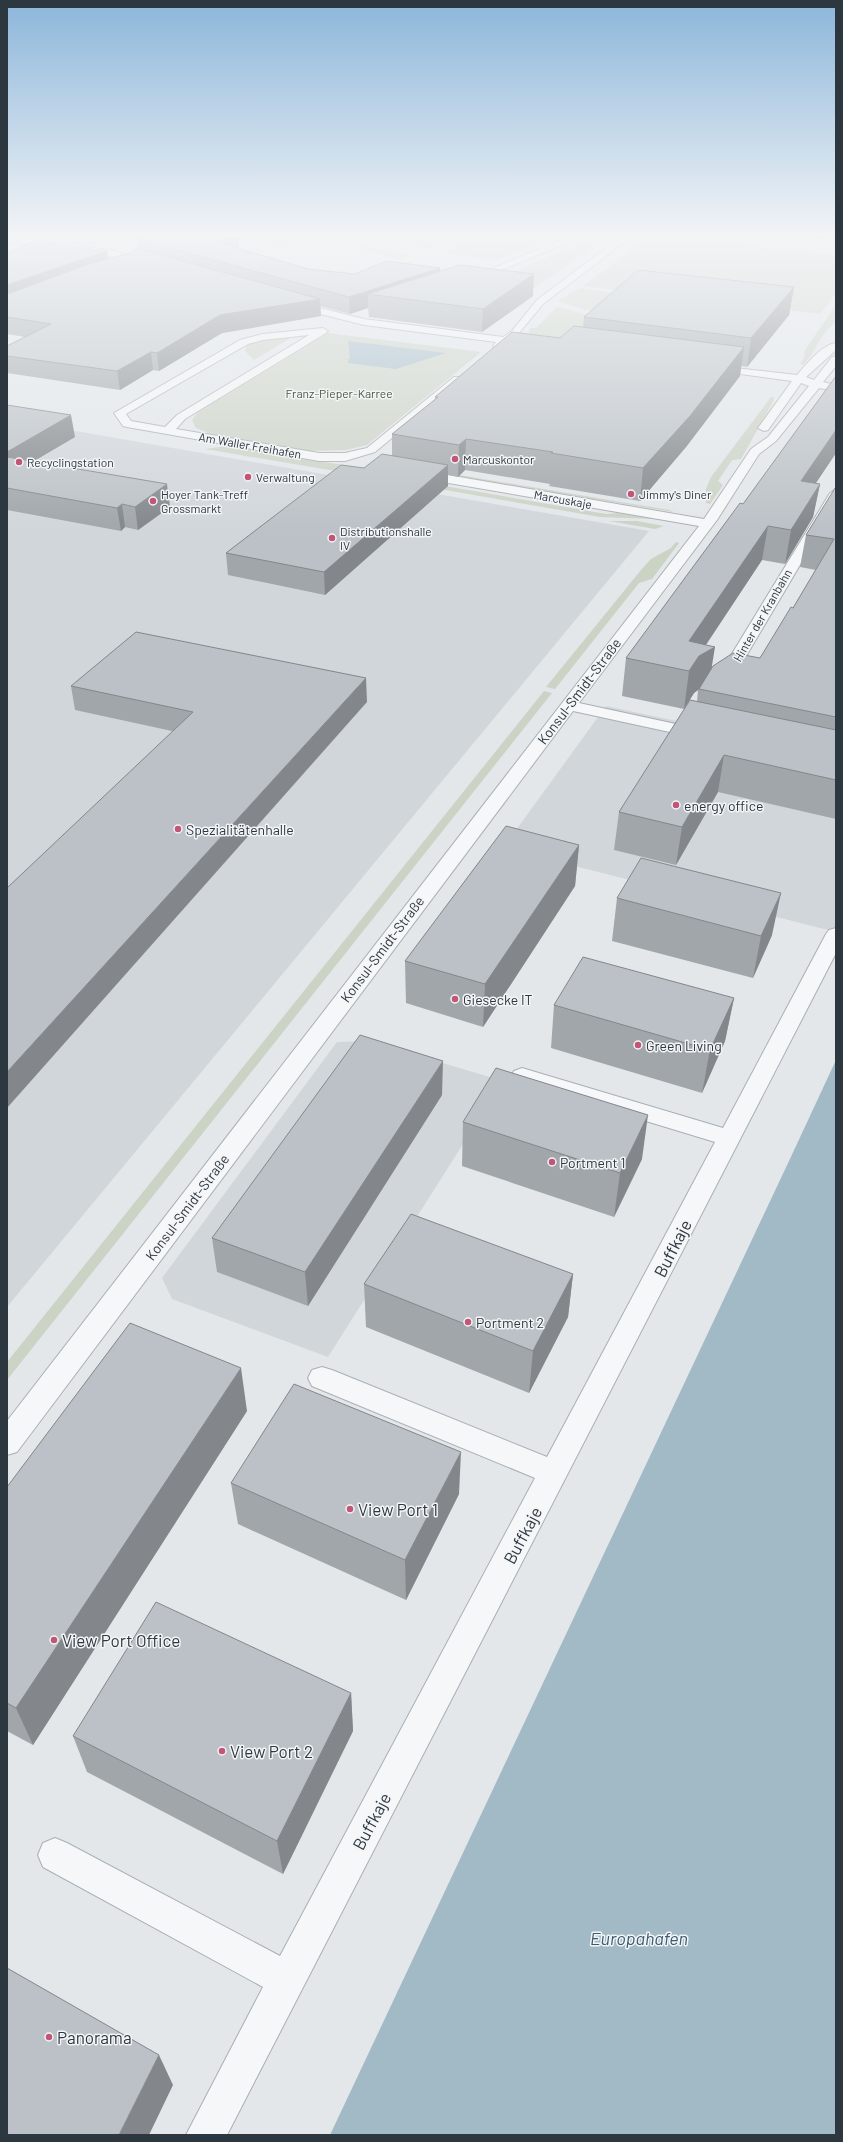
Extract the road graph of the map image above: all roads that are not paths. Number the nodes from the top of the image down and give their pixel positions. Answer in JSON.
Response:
{"nodes":[{"id":1,"x":303,"y":333,"type":"edge"},
{"id":2,"x":320,"y":333,"type":"edge"},
{"id":3,"x":388,"y":333,"type":"edge"},
{"id":4,"x":449,"y":333,"type":"edge"},
{"id":5,"x":513,"y":333,"type":"edge"},
{"id":6,"x":506,"y":341,"type":"junction"},
{"id":7,"x":836,"y":346,"type":"edge"},
{"id":8,"x":494,"y":350,"type":"junction"},
{"id":9,"x":836,"y":359,"type":"edge"},
{"id":10,"x":700,"y":370,"type":"edge"},
{"id":11,"x":468,"y":371,"type":"edge"},
{"id":12,"x":798,"y":382,"type":"junction"},
{"id":13,"x":815,"y":384,"type":"junction"},
{"id":14,"x":836,"y":388,"type":"edge"},
{"id":15,"x":168,"y":430,"type":"junction"},
{"id":16,"x":371,"y":450,"type":"junction"},
{"id":17,"x":755,"y":452,"type":"junction"},
{"id":18,"x":319,"y":457,"type":"junction"},
{"id":19,"x":382,"y":459,"type":"edge"},
{"id":20,"x":358,"y":465,"type":"dead end"},
{"id":21,"x":412,"y":473,"type":"edge"},
{"id":22,"x":836,"y":493,"type":"edge"},
{"id":23,"x":707,"y":523,"type":"junction"},
{"id":24,"x":714,"y":690,"type":"edge"},
{"id":25,"x":568,"y":705,"type":"junction"},
{"id":26,"x":720,"y":738,"type":"edge"},
{"id":27,"x":836,"y":934,"type":"edge"},
{"id":28,"x":522,"y":1076,"type":"edge"},
{"id":29,"x":729,"y":1138,"type":"junction"},
{"id":30,"x":322,"y":1378,"type":"dead end"},
{"id":31,"x":7,"y":1443,"type":"edge"},
{"id":32,"x":555,"y":1473,"type":"junction"},
{"id":33,"x":55,"y":1855,"type":"dead end"},
{"id":34,"x":287,"y":1980,"type":"junction"},
{"id":35,"x":206,"y":2135,"type":"edge"}],
"edges":[{"from":1,"to":15,"type":"street"},
{"from":2,"to":15,"type":"street","name":"Am Waller Freihafen"},
{"from":3,"to":8,"type":"street"},
{"from":4,"to":6,"type":"street"},
{"from":5,"to":6,"type":"street"},
{"from":6,"to":8,"type":"street"},
{"from":6,"to":8,"type":"street"},
{"from":7,"to":12,"type":"street","name":"Konsul-Smidt-Straße"},
{"from":9,"to":13,"type":"street","name":"Konsul-Smidt-Straße"},
{"from":10,"to":12,"type":"street"},
{"from":11,"to":16,"type":"street","name":"Am Waller Freihafen"},
{"from":12,"to":13,"type":"street"},
{"from":12,"to":17,"type":"street","name":"Konsul-Smidt-Straße"},
{"from":13,"to":14,"type":"street"},
{"from":13,"to":17,"type":"street","name":"Konsul-Smidt-Straße"},
{"from":15,"to":18,"type":"street","name":"Am Waller Freihafen"},
{"from":16,"to":18,"type":"street","name":"Am Waller Freihafen"},
{"from":16,"to":19,"type":"street"},
{"from":17,"to":23,"type":"street","name":"Konsul-Smidt-Straße"},
{"from":18,"to":20,"type":"street"},
{"from":21,"to":23,"type":"street","name":"Marcuskaje"},
{"from":22,"to":24,"type":"street","name":"Hinter der Kranbahn"},
{"from":23,"to":25,"type":"street","name":"Konsul-Smidt-Straße"},
{"from":25,"to":26,"type":"street"},
{"from":25,"to":31,"type":"street","name":"Konsul-Smidt-Straße"},
{"from":27,"to":29,"type":"street","name":"Buffkaje"},
{"from":28,"to":29,"type":"street"},
{"from":29,"to":32,"type":"street","name":"Buffkaje"},
{"from":30,"to":32,"type":"street"},
{"from":32,"to":34,"type":"street","name":"Buffkaje"},
{"from":33,"to":34,"type":"street"},
{"from":34,"to":35,"type":"street","name":"Buffkaje"}]}
